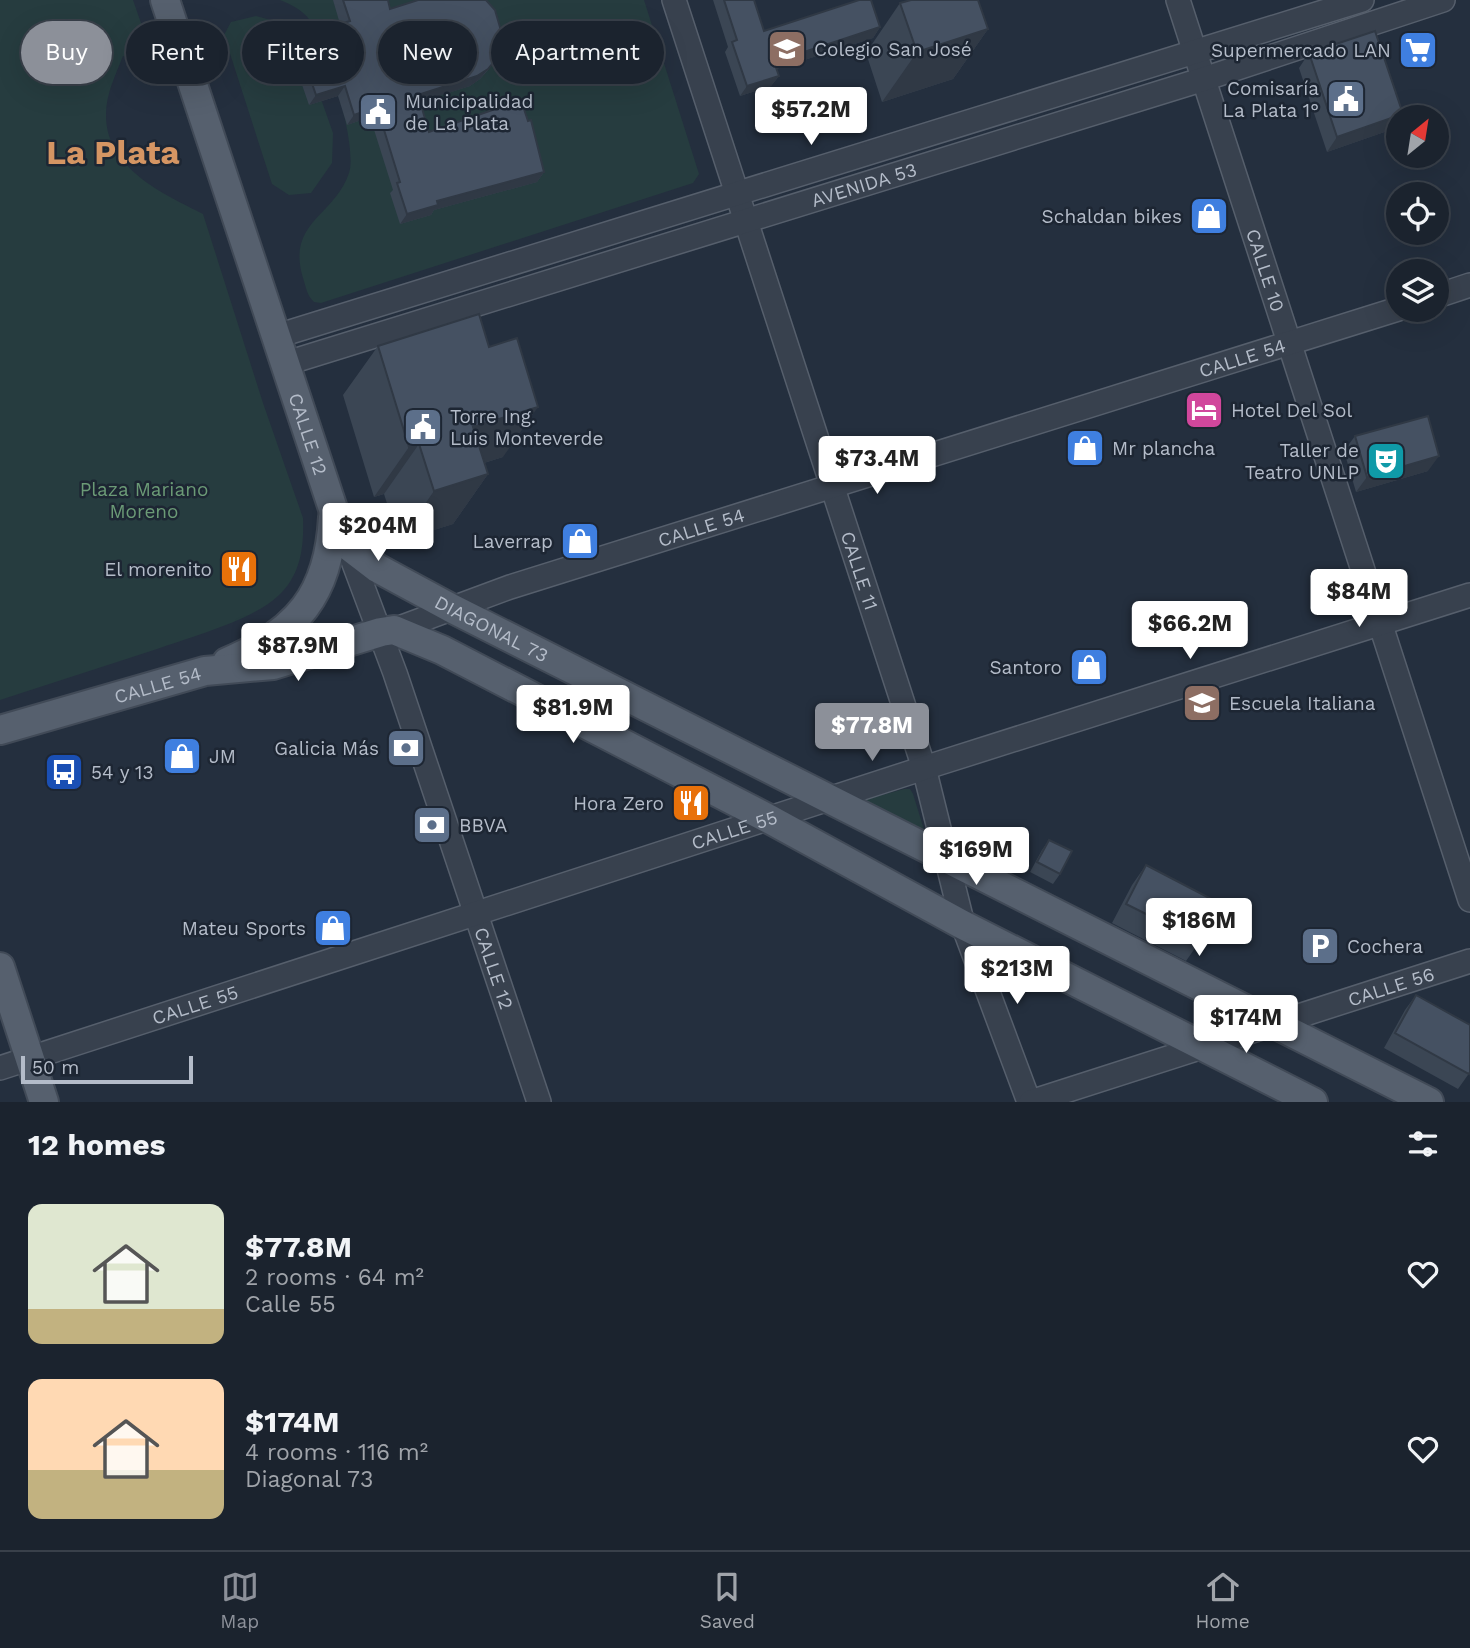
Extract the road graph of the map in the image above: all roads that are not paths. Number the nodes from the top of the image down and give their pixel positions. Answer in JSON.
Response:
{"nodes":[{"id":1,"x":165,"y":0,"type":"edge"},
{"id":2,"x":674,"y":0,"type":"edge"},
{"id":3,"x":1178,"y":0,"type":"edge"},
{"id":4,"x":1362,"y":0,"type":"edge"},
{"id":5,"x":1443,"y":0,"type":"edge"},
{"id":6,"x":1195,"y":53,"type":"junction"},
{"id":7,"x":1204,"y":79,"type":"junction"},
{"id":8,"x":736,"y":192,"type":"junction"},
{"id":9,"x":745,"y":219,"type":"junction"},
{"id":10,"x":1470,"y":285,"type":"edge"},
{"id":11,"x":1449,"y":292,"type":"edge"},
{"id":12,"x":1386,"y":313,"type":"edge"},
{"id":13,"x":274,"y":337,"type":"junction"},
{"id":14,"x":1290,"y":344,"type":"junction"},
{"id":15,"x":284,"y":364,"type":"junction"},
{"id":16,"x":831,"y":488,"type":"junction"},
{"id":17,"x":334,"y":516,"type":"junction"},
{"id":18,"x":347,"y":545,"type":"junction"},
{"id":19,"x":1470,"y":595,"type":"edge"},
{"id":20,"x":451,"y":608,"type":"junction"},
{"id":21,"x":1381,"y":624,"type":"junction"},
{"id":22,"x":387,"y":631,"type":"junction"},
{"id":23,"x":205,"y":671,"type":"junction"},
{"id":24,"x":0,"y":730,"type":"edge"},
{"id":25,"x":924,"y":768,"type":"junction"},
{"id":26,"x":834,"y":799,"type":"junction"},
{"id":27,"x":771,"y":820,"type":"junction"},
{"id":28,"x":946,"y":859,"type":"junction"},
{"id":29,"x":1470,"y":900,"type":"edge"},
{"id":30,"x":478,"y":915,"type":"junction"},
{"id":31,"x":963,"y":925,"type":"junction"},
{"id":32,"x":1470,"y":961,"type":"edge"},
{"id":33,"x":0,"y":967,"type":"edge"},
{"id":34,"x":1272,"y":1022,"type":"junction"},
{"id":35,"x":1205,"y":1046,"type":"junction"},
{"id":36,"x":30,"y":1059,"type":"junction"},
{"id":37,"x":0,"y":1069,"type":"edge"},
{"id":38,"x":44,"y":1102,"type":"edge"},
{"id":39,"x":539,"y":1102,"type":"edge"},
{"id":40,"x":1030,"y":1102,"type":"edge"},
{"id":41,"x":1312,"y":1102,"type":"edge"},
{"id":42,"x":1429,"y":1102,"type":"edge"}],
"edges":[{"from":1,"to":13,"type":"main road","name":"CALLE 12"},
{"from":2,"to":8,"type":"street","name":"CALLE 11"},
{"from":3,"to":6,"type":"street","name":"CALLE 10"},
{"from":4,"to":6,"type":"street","name":"AVENIDA 53"},
{"from":5,"to":7,"type":"street","name":"AVENIDA 53"},
{"from":6,"to":7,"type":"street","name":"CALLE 10"},
{"from":6,"to":8,"type":"street","name":"AVENIDA 53"},
{"from":7,"to":9,"type":"street","name":"AVENIDA 53"},
{"from":7,"to":14,"type":"street","name":"CALLE 10"},
{"from":8,"to":9,"type":"street","name":"CALLE 11"},
{"from":8,"to":13,"type":"street","name":"AVENIDA 53"},
{"from":9,"to":15,"type":"street","name":"AVENIDA 53"},
{"from":9,"to":16,"type":"street","name":"CALLE 11"},
{"from":10,"to":11,"type":"street"},
{"from":12,"to":14,"type":"street","name":"CALLE 54"},
{"from":13,"to":15,"type":"main road","name":"CALLE 12"},
{"from":14,"to":16,"type":"street","name":"CALLE 54"},
{"from":14,"to":21,"type":"street","name":"CALLE 10"},
{"from":15,"to":17,"type":"main road","name":"CALLE 12"},
{"from":16,"to":20,"type":"street","name":"CALLE 54"},
{"from":16,"to":25,"type":"street","name":"CALLE 11"},
{"from":17,"to":18,"type":"main road","name":"CALLE 12"},
{"from":17,"to":23,"type":"main road"},
{"from":18,"to":20,"type":"main road","name":"DIAGONAL 73"},
{"from":18,"to":22,"type":"street","name":"CALLE 12"},
{"from":19,"to":21,"type":"street","name":"CALLE 55"},
{"from":20,"to":22,"type":"street","name":"CALLE 54"},
{"from":20,"to":26,"type":"main road","name":"DIAGONAL 73"},
{"from":21,"to":25,"type":"street","name":"CALLE 55"},
{"from":21,"to":29,"type":"street","name":"CALLE 10"},
{"from":22,"to":23,"type":"main road","name":"CALLE 54"},
{"from":22,"to":27,"type":"main road"},
{"from":22,"to":30,"type":"street","name":"CALLE 12"},
{"from":23,"to":24,"type":"main road","name":"CALLE 54"},
{"from":25,"to":26,"type":"street","name":"CALLE 55"},
{"from":25,"to":28,"type":"street","name":"CALLE 11"},
{"from":26,"to":27,"type":"street","name":"CALLE 55"},
{"from":26,"to":28,"type":"main road","name":"DIAGONAL 73"},
{"from":27,"to":30,"type":"street","name":"CALLE 55"},
{"from":27,"to":31,"type":"main road"},
{"from":28,"to":31,"type":"street","name":"CALLE 11"},
{"from":28,"to":34,"type":"main road","name":"DIAGONAL 73"},
{"from":30,"to":36,"type":"street","name":"CALLE 55"},
{"from":30,"to":39,"type":"street","name":"CALLE 12"},
{"from":31,"to":35,"type":"main road"},
{"from":31,"to":40,"type":"street","name":"CALLE 11"},
{"from":32,"to":34,"type":"street","name":"CALLE 56"},
{"from":33,"to":36,"type":"main road"},
{"from":34,"to":35,"type":"street","name":"CALLE 56"},
{"from":34,"to":42,"type":"main road","name":"DIAGONAL 73"},
{"from":35,"to":40,"type":"street","name":"CALLE 56"},
{"from":35,"to":41,"type":"main road"},
{"from":36,"to":37,"type":"street","name":"CALLE 55"},
{"from":36,"to":38,"type":"main road"}]}
